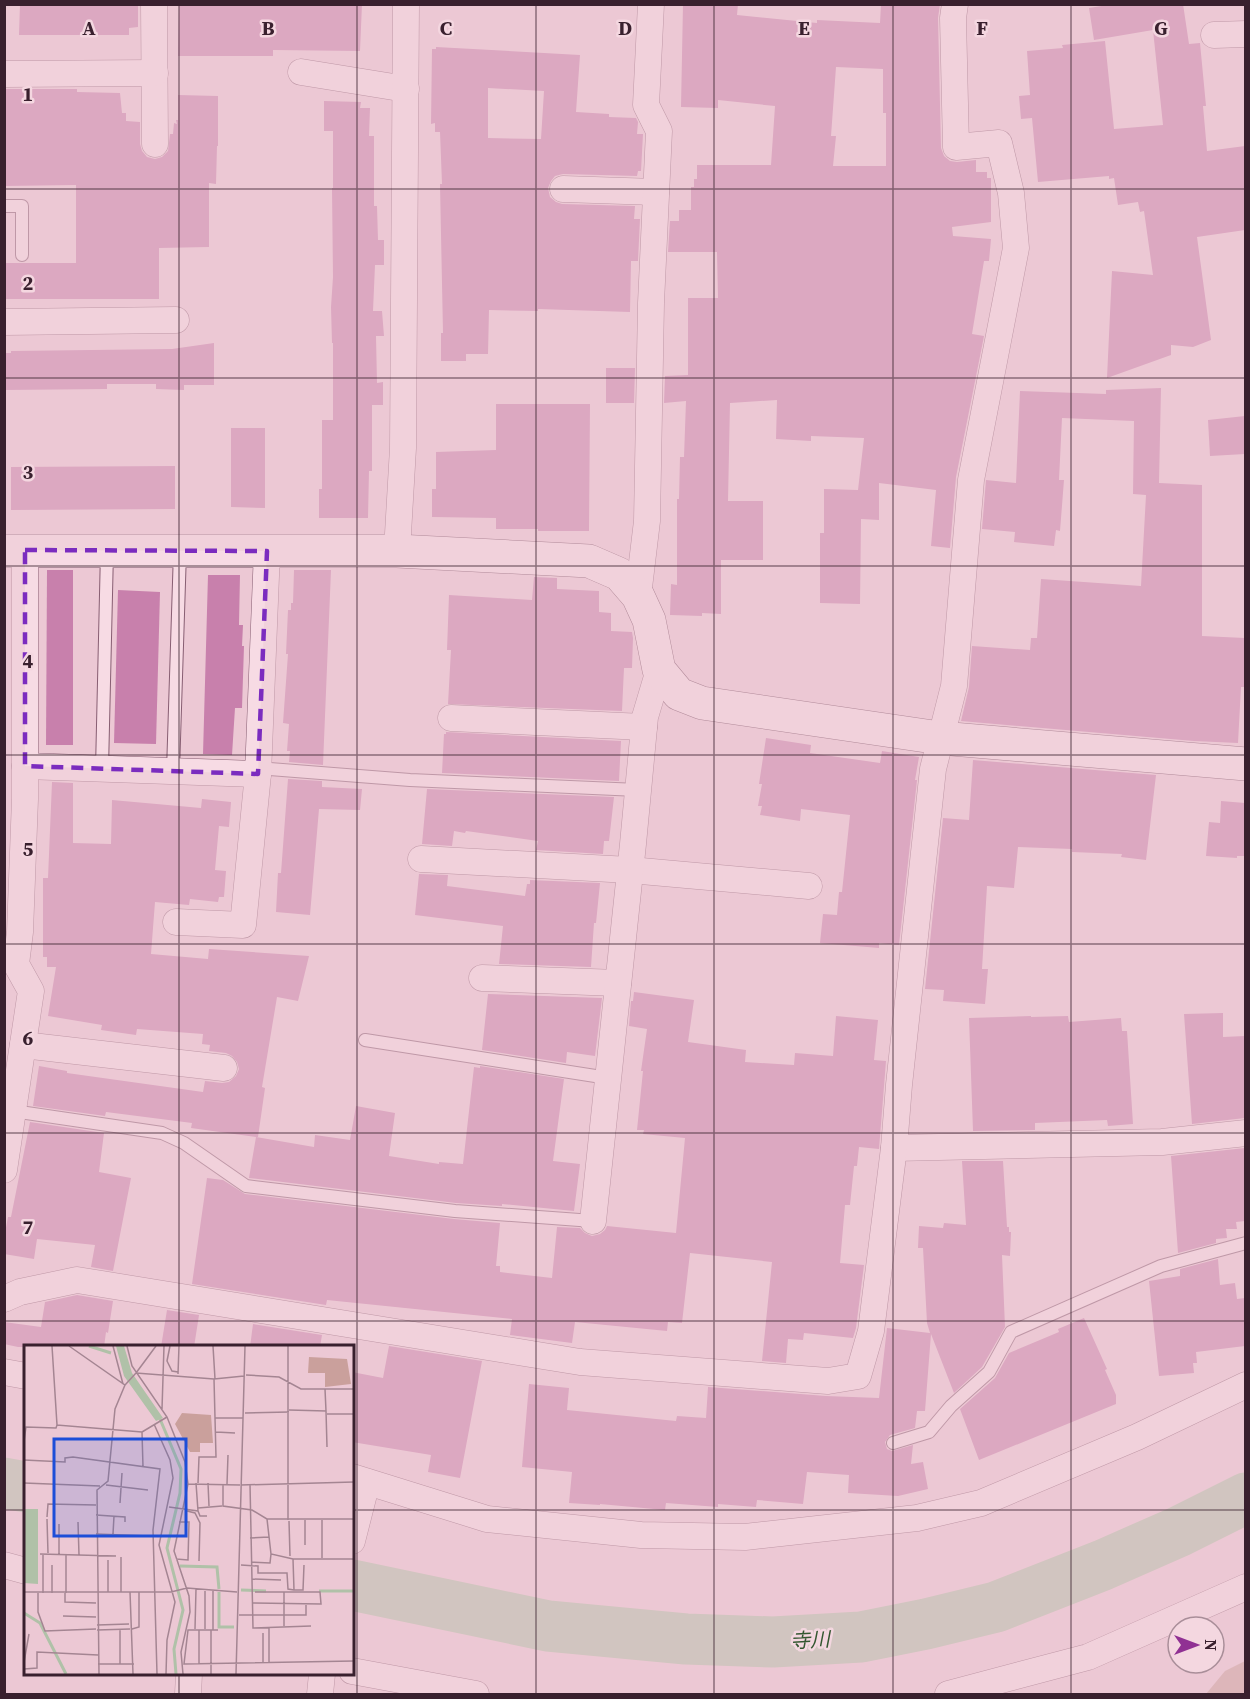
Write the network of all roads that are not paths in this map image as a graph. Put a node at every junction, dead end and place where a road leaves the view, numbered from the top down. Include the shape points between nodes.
1 (154, 4) edge
2 (406, 4) edge
3 (651, 4) edge
4 (955, 4) edge
5 (1245, 34) edge
6 (1214, 35) dead end
7 (301, 72) dead end
8 (155, 73) junction
9 (4, 74) edge
10 (406, 89) junction
11 (155, 144) dead end
12 (562, 189) dead end
13 (656, 192) junction
14 (4, 206) edge
15 (22, 255) dead end
16 (176, 320) dead end
17 (4, 322) edge
18 (15, 550) edge
19 (107, 550) junction
20 (180, 550) junction
21 (267, 551) junction
22 (397, 551) junction
23 (638, 596) junction
24 (659, 669) junction
25 (451, 718) dead end
26 (644, 727) junction
27 (940, 738) junction
28 (1245, 764) edge
29 (25, 766) junction
30 (102, 769) junction
31 (173, 771) junction
32 (258, 771) junction
33 (638, 790) junction
34 (421, 859) dead end
35 (630, 870) junction
36 (809, 886) dead end
37 (176, 922) dead end
38 (482, 978) dead end
39 (618, 983) junction
40 (365, 1040) dead end
41 (23, 1045) junction
42 (224, 1068) dead end
43 (608, 1077) junction
44 (13, 1112) junction
45 (1245, 1133) edge
46 (894, 1148) junction
47 (4, 1170) edge
48 (593, 1221) joint
49 (1245, 1243) edge
50 (4, 1299) edge
51 (4, 1372) edge
52 (24, 1376) edge
53 (1245, 1385) edge
54 (893, 1443) dead end
55 (362, 1483) edge
56 (354, 1529) edge
57 (4, 1565) edge
58 (24, 1570) edge
59 (1245, 1587) edge
60 (354, 1671) edge
61 (189, 1675) edge
62 (322, 1675) edge
63 (188, 1695) edge
64 (321, 1695) edge
65 (476, 1695) edge
66 (948, 1695) edge

1 - 8 street
2 - 10 street
3 - 13 street via 646,105 659,131
4 - 27 street via 956,147 999,142 1011,193 1016,248 971,480 954,686
5 - 6 street
7 - 10 street
8 - 9 street
8 - 11 street
10 - 22 street via 403,448
12 - 13 street
13 - 23 street via 647,521
14 - 15 lane via 22,206
16 - 17 street
18 - 19 street
18 - 29 street
19 - 20 street
19 - 30 lane
20 - 21 street
20 - 31 lane
21 - 22 street
21 - 32 street
22 - 23 street via 589,561 619,574
23 - 24 street via 649,620
24 - 26 street
24 - 27 street via 680,694 702,703
25 - 26 street
26 - 33 street
27 - 28 street
27 - 46 street via 933,769
29 - 30 street
29 - 41 street via 16,964 31,991
30 - 31 street
31 - 32 street
32 - 33 lane
32 - 37 street via 243,925
33 - 35 street
34 - 35 street
35 - 36 street
35 - 39 street
38 - 39 street
39 - 43 street
40 - 43 lane
41 - 42 street
41 - 44 street
43 - 48 street
44 - 47 street
44 - 48 lane via 162,1132 246,1186 455,1211
45 - 46 street via 1162,1142
46 - 50 street via 871,1331 858,1376 848,1378 828,1381 580,1362 77,1280
49 - 54 lane via 1161,1266 1011,1332 989,1372 929,1432
51 - 52 street
53 - 55 street via 1137,1437 981,1503 917,1518 746,1537 641,1535 487,1520
55 - 56 street
57 - 58 street
59 - 66 street via 1088,1657
60 - 65 street
61 - 63 street
62 - 64 street

